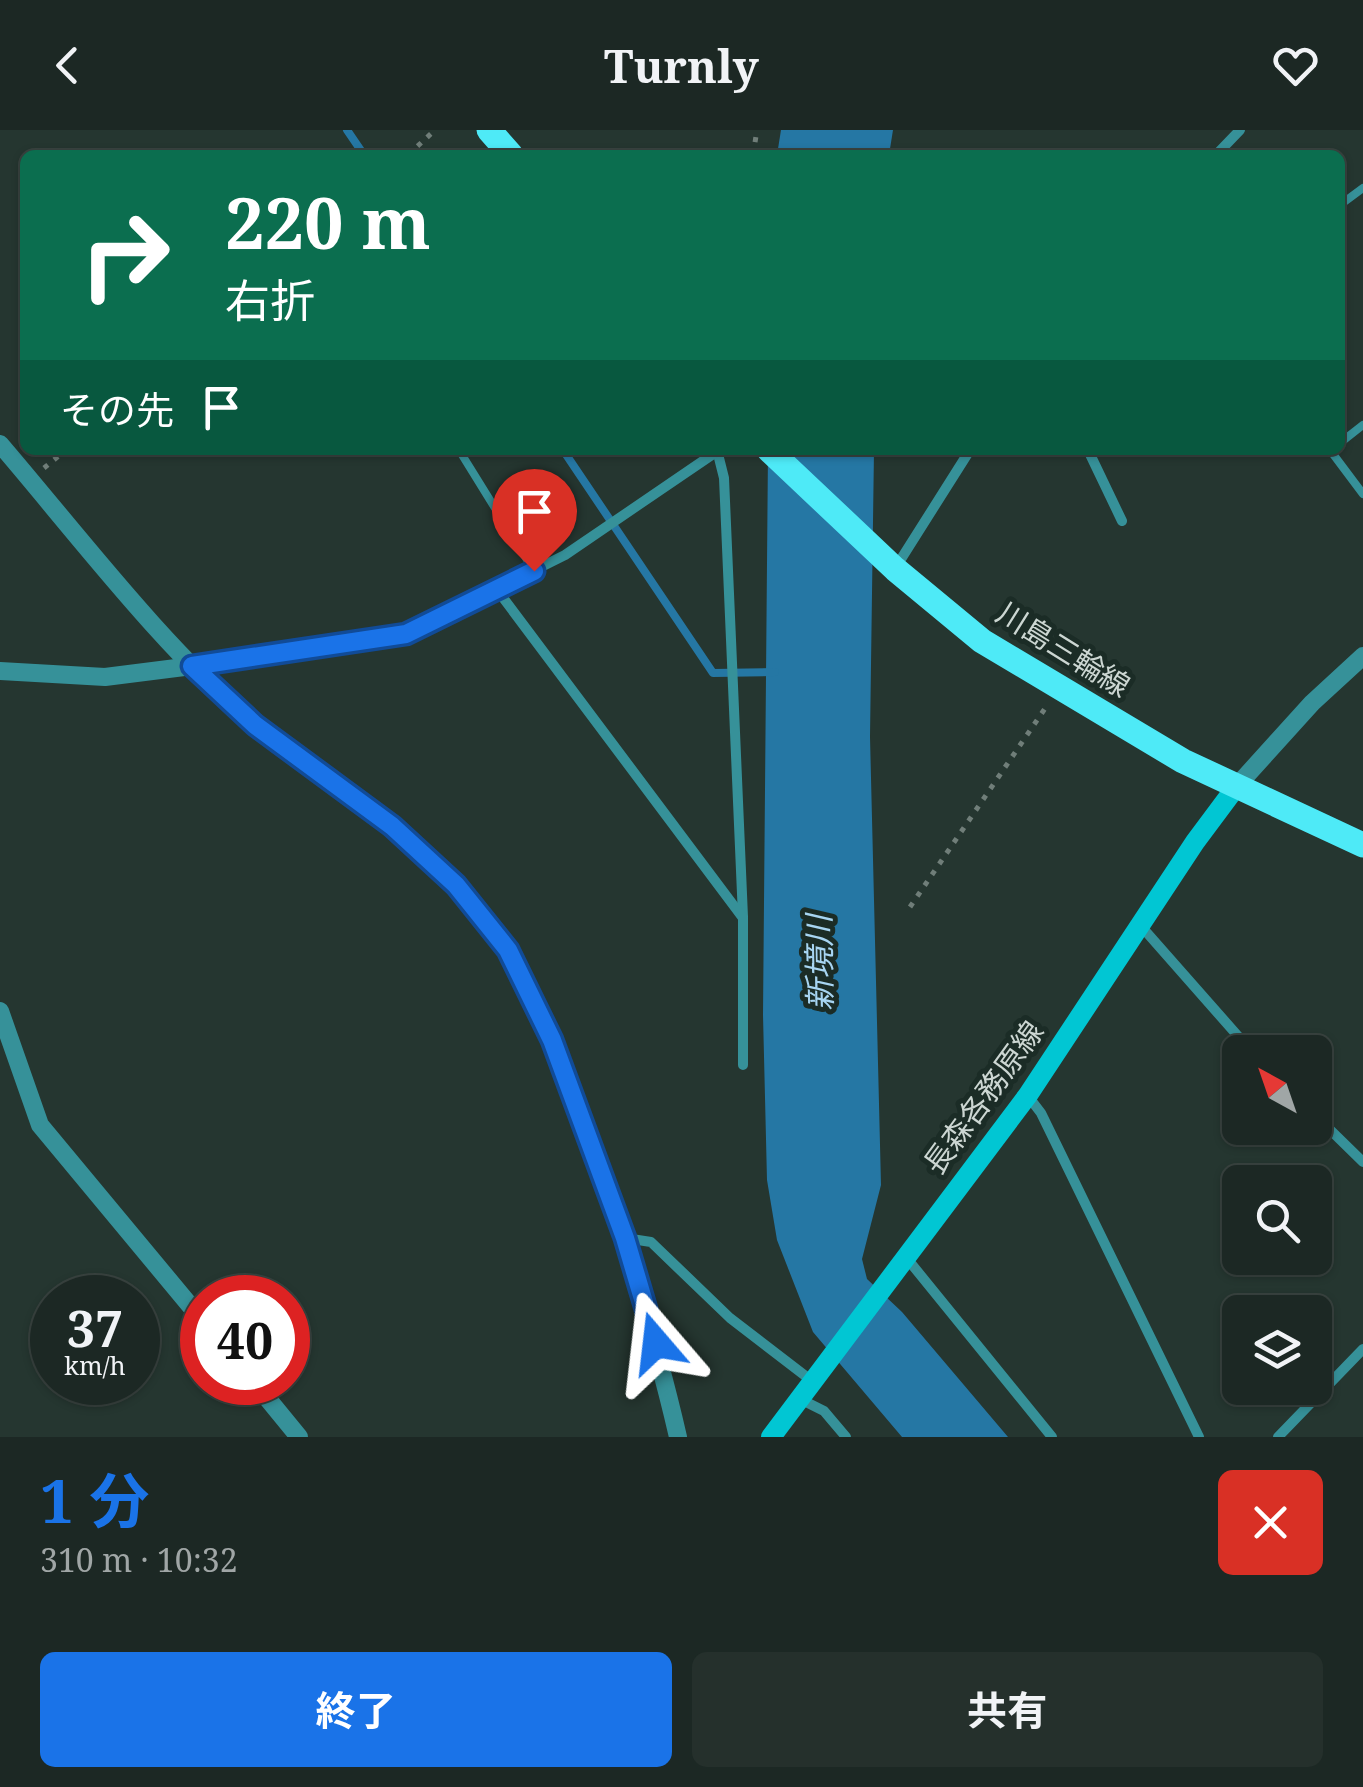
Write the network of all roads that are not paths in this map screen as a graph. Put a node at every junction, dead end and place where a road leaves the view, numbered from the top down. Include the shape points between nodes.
1 (1240, 130) edge
2 (1221, 150) edge
3 (0, 444) edge
4 (462, 455) edge
5 (712, 455) edge
6 (719, 455) edge
7 (774, 455) edge
8 (967, 455) edge
9 (1090, 455) edge
10 (1334, 455) edge
11 (1363, 494) edge
12 (1122, 521) dead end
13 (529, 563) junction
14 (895, 569) junction
15 (498, 591) junction
16 (1363, 656) edge
17 (192, 666) junction
18 (0, 671) edge
19 (1236, 787) junction
20 (1363, 845) edge
21 (743, 918) junction
22 (1141, 926) junction
23 (0, 1011) edge
24 (1237, 1035) edge
25 (743, 1065) dead end
26 (1028, 1095) junction
27 (1332, 1132) edge
28 (1363, 1162) edge
29 (625, 1238) junction
30 (905, 1256) junction
31 (180, 1293) edge
32 (1363, 1349) edge
33 (806, 1390) junction
34 (273, 1405) edge
35 (299, 1437) edge
36 (678, 1437) edge
37 (771, 1437) edge
38 (846, 1437) edge
39 (1052, 1437) edge
40 (1200, 1437) edge
41 (1278, 1437) edge

1 - 2 street
3 - 17 street
4 - 13 lane
5 - 13 street via 604,530
6 - 21 street
7 - 14 main road, 川島三輪線
8 - 14 street
9 - 12 street
10 - 11 lane
13 - 15 street
14 - 19 main road, 川島三輪線 via 982,641
15 - 17 street via 406,634
15 - 21 street
16 - 19 street
17 - 18 street via 105,676
17 - 29 street via 255,725 392,826 456,885 508,950 552,1040
19 - 20 main road, 川島三輪線
19 - 22 main road, 長森各務原線
21 - 25 street
22 - 24 street
22 - 26 main road, 長森各務原線
23 - 31 street via 40,1124
26 - 30 main road, 長森各務原線
26 - 40 street
27 - 28 street
29 - 33 street via 651,1242
29 - 36 street
30 - 33 main road, 長森各務原線
30 - 39 street
32 - 41 street
33 - 37 main road, 長森各務原線
33 - 38 street
34 - 35 street

